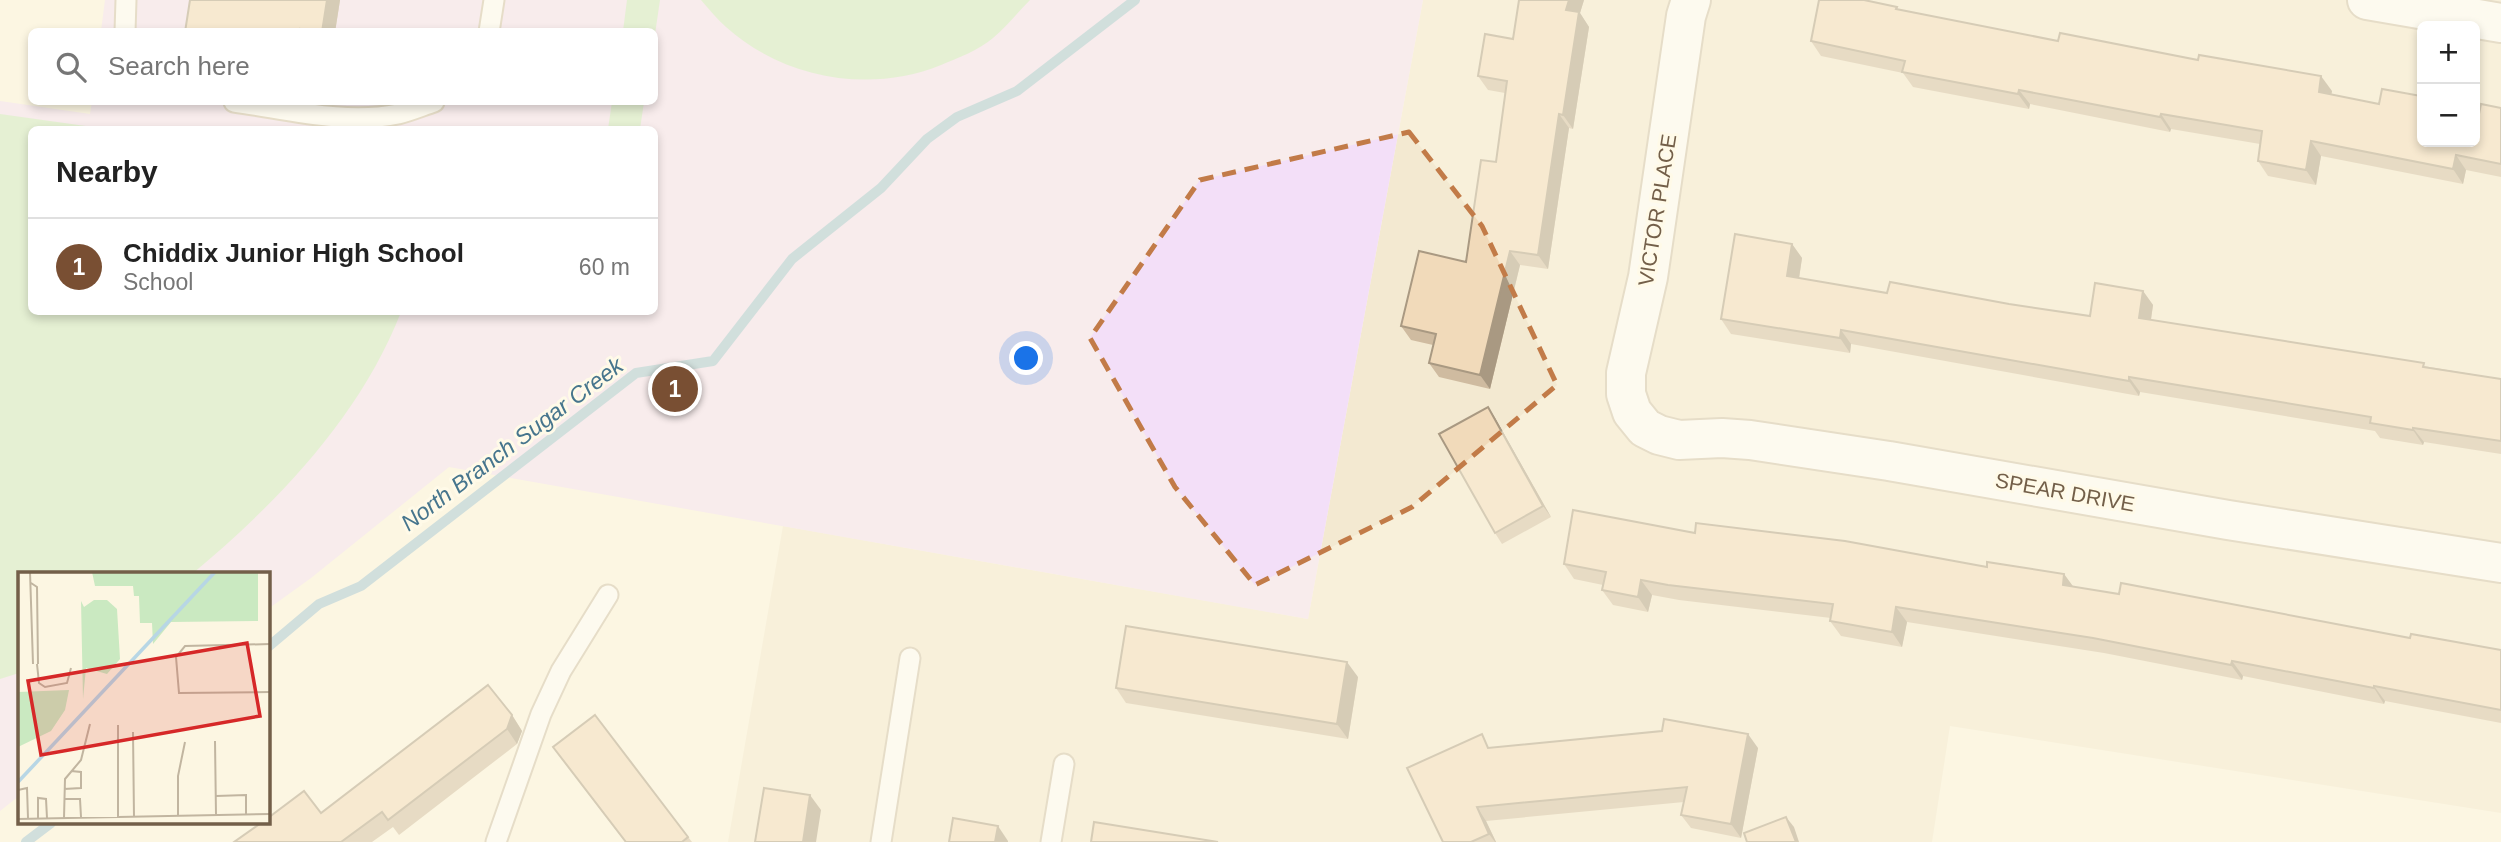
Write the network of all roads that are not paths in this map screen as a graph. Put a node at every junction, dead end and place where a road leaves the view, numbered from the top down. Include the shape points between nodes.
1 (126, 0) edge
2 (494, 0) edge
3 (1691, 0) edge
4 (2367, 0) edge
5 (2501, 23) edge
6 (125, 28) edge
7 (490, 28) edge
8 (255, 105) edge
9 (425, 105) edge
10 (1636, 416) joint
11 (2501, 563) edge
12 (608, 595) dead end
13 (910, 658) dead end
14 (1064, 764) dead end
15 (496, 842) edge
16 (881, 842) edge
17 (1051, 842) edge

1 - 6 lane
2 - 7 lane
3 - 10 street, VICTOR PLACE via 1648,277 1626,373 1626,394
4 - 5 street
8 - 9 lane via 361,118
10 - 11 street, SPEAR DRIVE via 1645,428 1679,440 1750,440 1864,457
12 - 15 lane via 561,671 541,714
13 - 16 lane
14 - 17 lane

